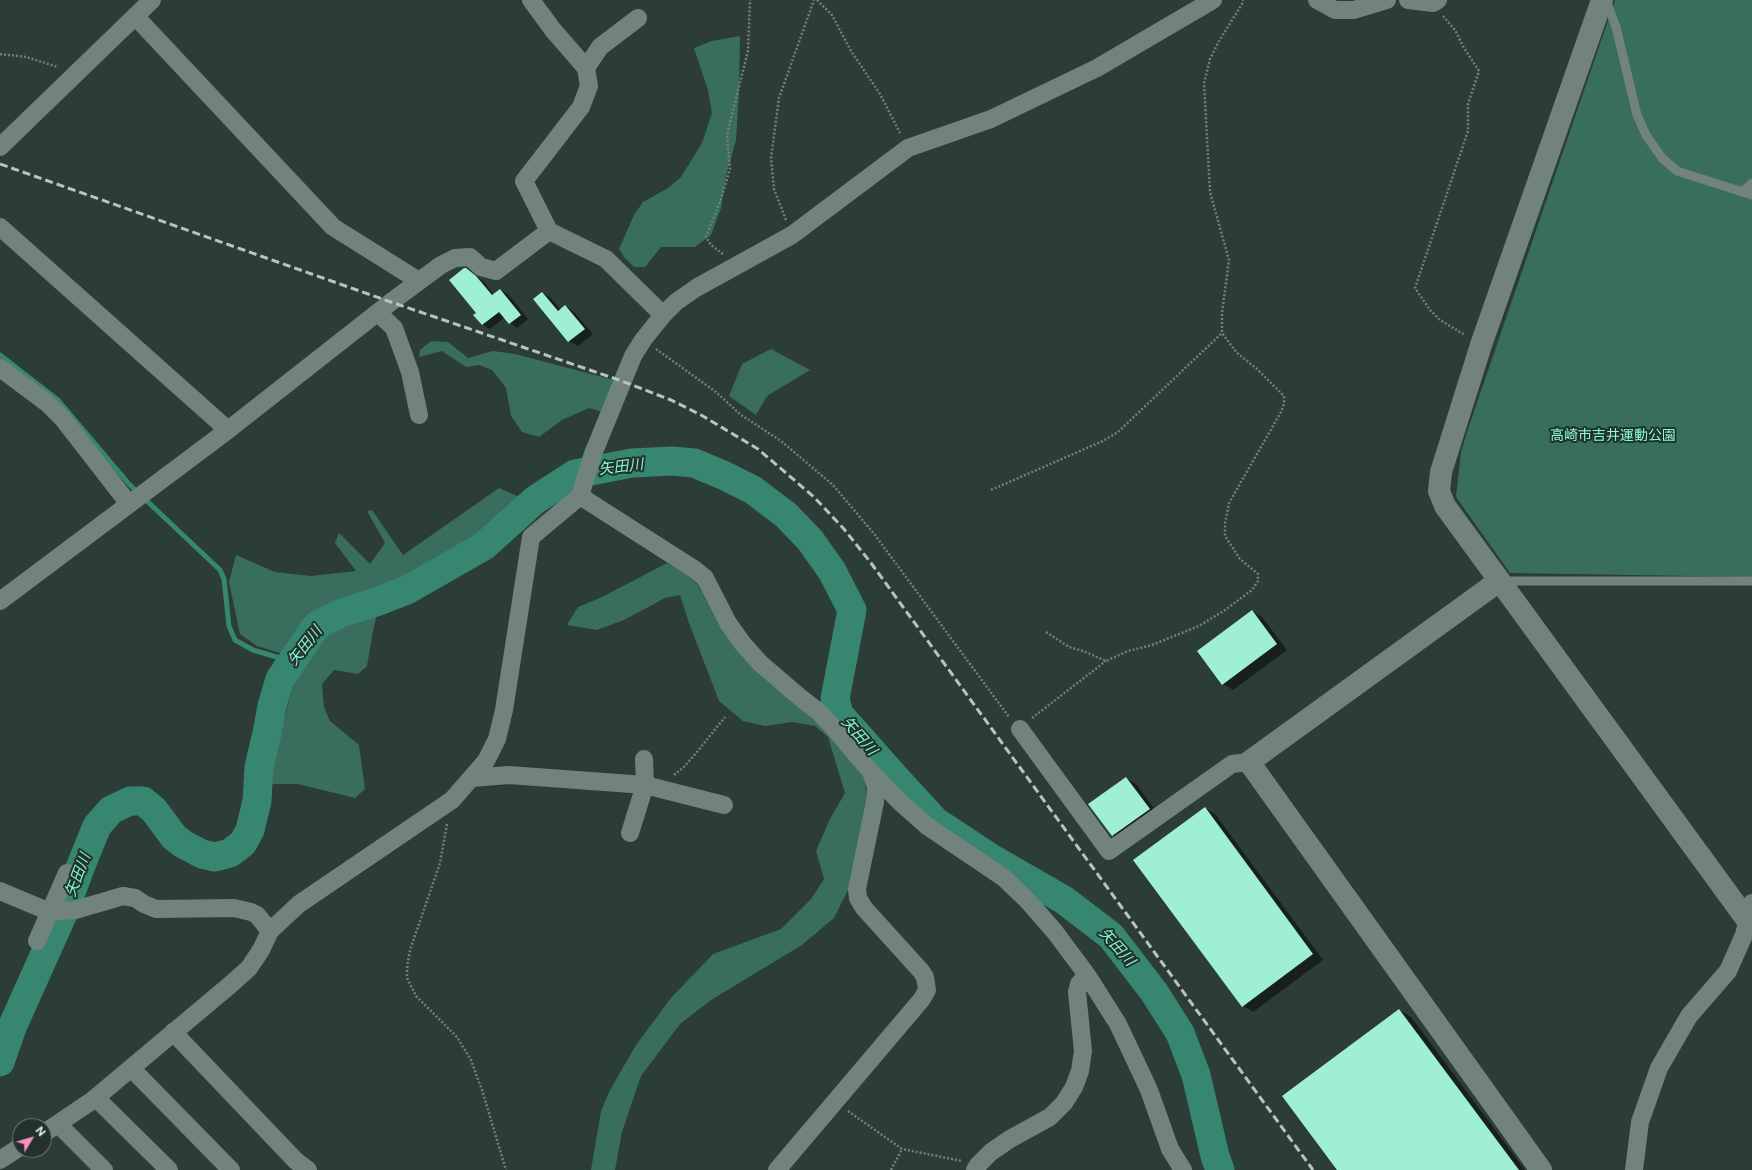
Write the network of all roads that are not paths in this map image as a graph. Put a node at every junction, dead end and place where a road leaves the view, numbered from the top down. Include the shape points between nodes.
1 (152, 0) edge
2 (531, 0) edge
3 (1213, 0) edge
4 (1317, 0) edge
5 (1387, 0) edge
6 (1408, 0) edge
7 (1602, 0) edge
8 (1606, 0) edge
9 (1436, 2) edge
10 (1356, 5) edge
11 (135, 16) junction
12 (638, 18) dead end
13 (586, 68) junction
14 (0, 147) edge
15 (1752, 182) edge
16 (1742, 192) junction
17 (1752, 195) edge
18 (0, 227) edge
19 (549, 231) junction
20 (419, 281) junction
21 (378, 313) junction
22 (663, 315) junction
23 (0, 368) edge
24 (419, 415) dead end
25 (228, 430) junction
26 (581, 492) junction
27 (129, 504) junction
28 (1500, 581) junction
29 (1752, 581) edge
30 (0, 601) edge
31 (1020, 729) road end
32 (644, 759) dead end
33 (1249, 762) junction
34 (871, 772) junction
35 (472, 778) junction
36 (645, 785) junction
37 (724, 806) dead end
38 (630, 833) dead end
39 (67, 873) dead end
40 (0, 891) edge
41 (52, 912) junction
42 (1750, 912) edge
43 (270, 931) junction
44 (37, 941) dead end
45 (1087, 975) junction
46 (172, 1032) junction
47 (131, 1068) junction
48 (96, 1098) junction
49 (52, 1127) edge
50 (52, 1129) edge
51 (12, 1152) edge
52 (0, 1160) edge
53 (297, 1167) edge
54 (977, 1167) edge
55 (104, 1170) edge
56 (169, 1170) edge
57 (231, 1170) edge
58 (777, 1170) edge
59 (1183, 1170) edge
60 (1541, 1170) edge
61 (1634, 1170) edge

1 - 11 street
2 - 13 street
3 - 22 street via 1097,68 991,119 908,148 792,235 696,288
4 - 10 street via 1335,10
5 - 10 street
6 - 9 street
7 - 28 street via 1481,345 1441,472 1439,491 1445,506
8 - 16 lane via 1616,27 1637,115 1646,136 1662,158 1677,171
11 - 14 street
11 - 20 street via 333,227
12 - 13 street via 600,47
13 - 19 street via 589,86 581,107 524,181
15 - 16 lane
16 - 17 lane
18 - 25 street
19 - 20 street via 496,271 481,267 470,257 455,258
19 - 22 street via 606,259
20 - 21 street
21 - 24 street via 394,328 410,372
21 - 25 street
22 - 26 street via 633,356 593,454
23 - 27 street via 47,403 63,419
25 - 27 street
26 - 34 street via 705,578 728,623 743,644 781,682 819,712
26 - 35 street via 531,537 504,710 497,739 486,761
27 - 30 street
28 - 29 lane
28 - 33 street
28 - 42 street
31 - 33 street via 1109,851 1232,764
32 - 36 street
33 - 60 street
34 - 45 street via 927,826 1004,878 1055,932
34 - 58 street via 876,787 875,802 857,889 858,898 921,971 925,977 927,990
35 - 36 street via 509,775
35 - 43 street via 452,800 299,904
36 - 37 street
36 - 38 street
39 - 41 street
40 - 41 street
41 - 43 street via 75,910 128,896 156,909 234,908 251,912 257,915
41 - 44 street
42 - 61 street via 1744,935 1728,970 1689,1016 1659,1068 1640,1122
43 - 46 street via 249,968
45 - 54 street via 1079,984 1077,992 1082,1051 1080,1071 1074,1087 1064,1103 1050,1117 991,1152
45 - 59 street via 1118,1024 1149,1090 1170,1149
46 - 47 street
46 - 53 street
47 - 48 street
47 - 57 street
48 - 49 street
48 - 56 street
50 - 55 street
51 - 52 street

